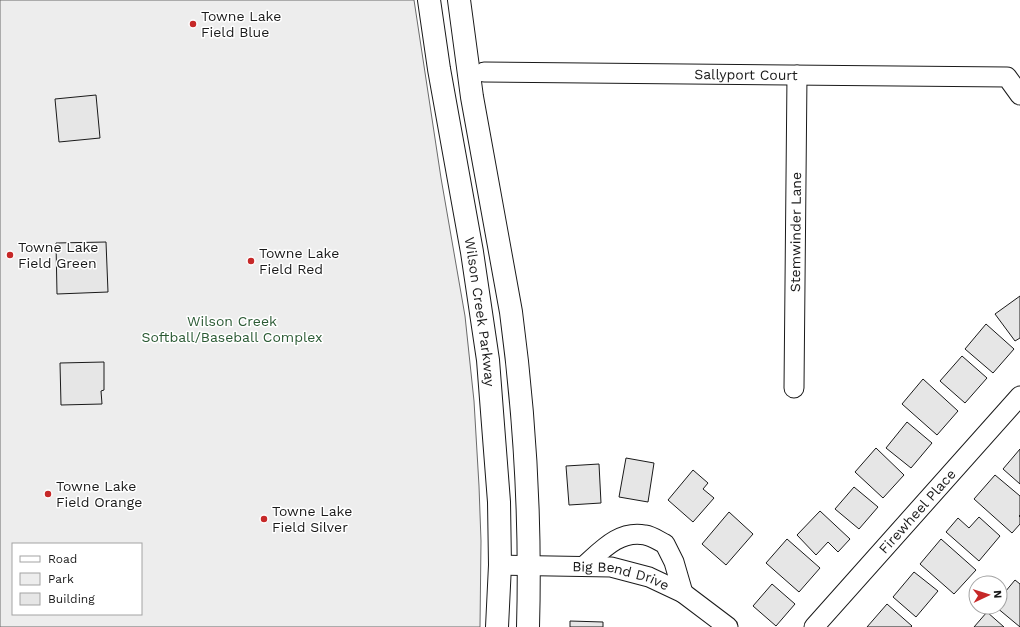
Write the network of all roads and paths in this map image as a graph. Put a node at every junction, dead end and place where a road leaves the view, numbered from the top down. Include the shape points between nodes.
1 (429, 0) edge
2 (459, 0) edge
3 (484, 72) dead end
4 (797, 75) junction
5 (1020, 95) edge
6 (478, 126) junction
7 (449, 131) junction
8 (794, 388) dead end
9 (1020, 396) edge
10 (500, 565) junction
11 (530, 566) junction
12 (584, 566) junction
13 (683, 593) junction
14 (497, 627) edge
15 (528, 627) edge
16 (728, 627) edge
17 (814, 627) edge

1 - 7 main road, Wilson Creek Parkway
2 - 6 main road, Wilson Creek Parkway
3 - 4 street, Sallyport Court
4 - 5 street, Sallyport Court via 1007,77
4 - 8 street, Stemwinder Lane
6 - 7 main road
6 - 11 main road, Wilson Creek Parkway via 515,339 525,460
7 - 10 main road, Wilson Creek Parkway via 472,252 488,360 497,462
9 - 17 street, Firewheel Place
10 - 11 street, Big Bend Drive
10 - 14 main road, Wilson Creek Parkway
11 - 12 street, Big Bend Drive
11 - 15 main road, Wilson Creek Parkway
12 - 13 street, Big Bend Drive via 611,567 649,577
12 - 13 street via 610,542 626,535 646,535 665,544 674,562
13 - 16 street, Big Bend Drive

